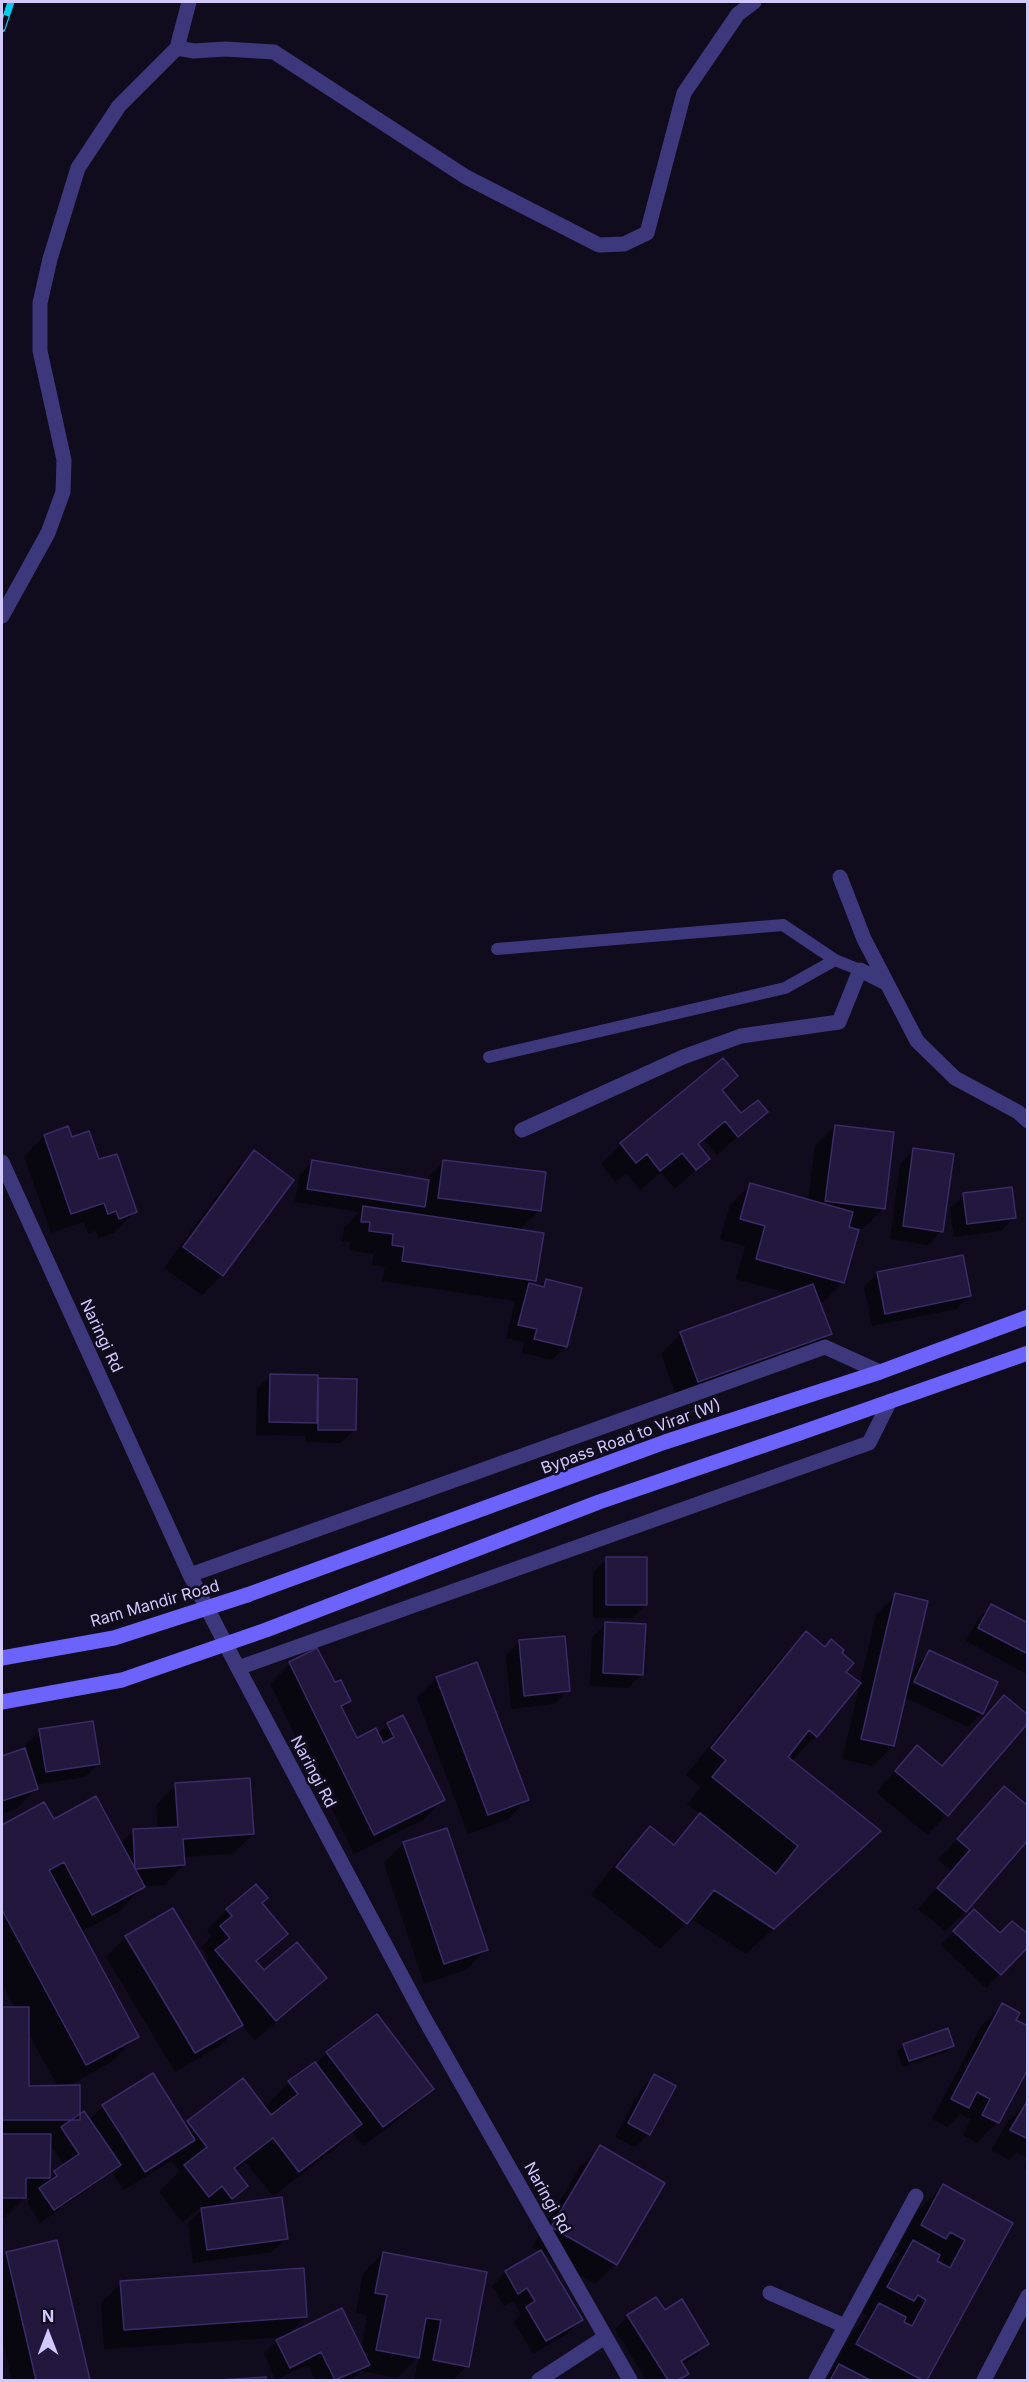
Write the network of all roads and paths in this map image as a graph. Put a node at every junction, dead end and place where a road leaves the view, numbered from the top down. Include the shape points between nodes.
1 (189, 2) edge
2 (754, 2) edge
3 (177, 48) junction
4 (2, 616) edge
5 (840, 876) dead end
6 (497, 949) dead end
7 (835, 960) junction
8 (860, 970) junction
9 (886, 983) junction
10 (489, 1057) dead end
11 (1028, 1121) edge
12 (522, 1130) dead end
13 (2, 1162) edge
14 (1028, 1317) edge
15 (1028, 1353) edge
16 (880, 1372) junction
17 (890, 1401) junction
18 (190, 1575) junction
19 (247, 1595) joint
20 (2, 1658) edge
21 (238, 1668) junction
22 (2, 1702) edge
23 (916, 2196) dead end
24 (770, 2293) dead end
25 (1028, 2296) edge
26 (1022, 2319) edge
27 (845, 2326) junction
28 (605, 2337) junction
29 (539, 2380) edge
30 (630, 2380) edge
31 (816, 2380) edge
32 (984, 2380) edge

1 - 3 street
2 - 3 street via 738,14 684,93 647,233 624,244 599,245 466,177 273,52
3 - 4 street via 119,106 78,168 40,303 40,351 64,460 63,492 48,533
5 - 9 street
6 - 7 lane via 783,925
7 - 8 lane
7 - 10 lane via 785,988
8 - 9 street
8 - 12 street via 839,1022 741,1036 683,1057
9 - 11 street via 917,1041 955,1078
13 - 18 street, Naringi Rd
14 - 16 main road, Bypass Road to Virar (W)
15 - 17 main road
16 - 18 street via 825,1347
16 - 19 main road, Bypass Road to Virar (W) via 665,1442
17 - 21 street via 869,1443
17 - 22 main road, bridge via 599,1502 288,1622 122,1680
18 - 21 street, Naringi Rd
19 - 20 main road, Ram Mandir Road, bridge via 114,1638
21 - 28 street, Naringi Rd via 423,2016
23 - 27 street
24 - 27 street
25 - 26 street
26 - 32 street
27 - 31 street
28 - 29 street
28 - 30 street, Naringi Rd

